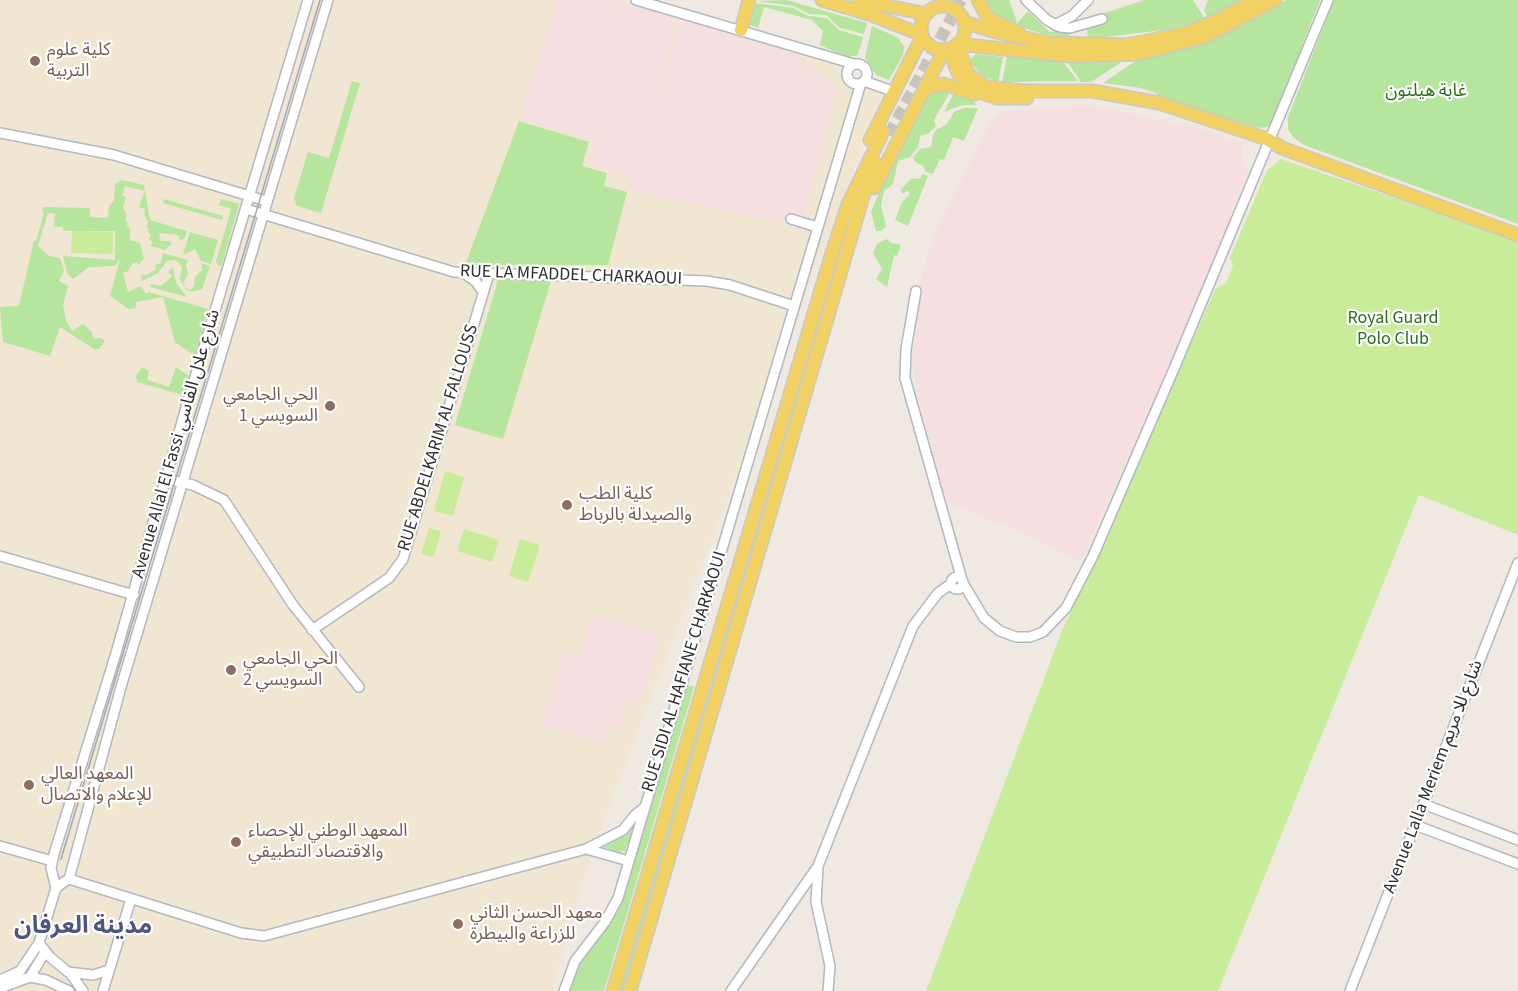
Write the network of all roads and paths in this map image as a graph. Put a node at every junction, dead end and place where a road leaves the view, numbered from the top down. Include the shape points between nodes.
1 (308, 0) edge
2 (328, 0) edge
3 (636, 0) edge
4 (749, 0) edge
5 (822, 0) edge
6 (859, 0) edge
7 (971, 0) edge
8 (978, 0) edge
9 (1026, 0) edge
10 (1088, 0) edge
11 (1256, 0) edge
12 (1275, 0) edge
13 (1328, 0) edge
14 (935, 5) edge
15 (1076, 13) junction
16 (1102, 19) dead end
17 (963, 20) junction
18 (1055, 25) junction
19 (1082, 25) junction
20 (741, 30) junction
21 (922, 36) junction
22 (1029, 40) junction
23 (952, 47) junction
24 (837, 59) junction
25 (854, 64) junction
26 (847, 72) junction
27 (861, 80) junction
28 (895, 92) junction
29 (922, 92) junction
30 (983, 94) junction
31 (0, 133) edge
32 (1274, 145) junction
33 (250, 195) junction
34 (266, 201) junction
35 (848, 204) junction
36 (246, 209) junction
37 (860, 211) junction
38 (262, 215) junction
39 (791, 219) dead end
40 (817, 227) junction
41 (1518, 234) edge
42 (464, 273) junction
43 (489, 274) junction
44 (916, 291) dead end
45 (483, 292) junction
46 (794, 306) junction
47 (166, 482) junction
48 (181, 486) junction
49 (0, 556) edge
50 (1518, 563) edge
51 (957, 584) junction
52 (134, 594) junction
53 (312, 630) junction
54 (359, 687) dead end
55 (1423, 804) junction
56 (645, 807) junction
57 (1415, 825) junction
58 (1518, 840) edge
59 (0, 846) edge
60 (586, 849) junction
61 (629, 861) junction
62 (1518, 864) edge
63 (52, 865) junction
64 (818, 866) junction
65 (70, 875) junction
66 (56, 888) junction
67 (131, 900) junction
68 (39, 942) junction
69 (45, 952) junction
70 (109, 970) junction
71 (68, 972) junction
72 (25, 976) junction
73 (0, 980) edge
74 (0, 988) edge
75 (69, 991) edge
76 (83, 991) edge
77 (103, 991) edge
78 (564, 991) edge
79 (613, 991) edge
80 (630, 991) edge
81 (731, 991) edge
82 (828, 991) edge
83 (1350, 991) edge

1 - 33 street, Avenue Allal El Fassi شارع علال الفاسي
2 - 34 street, Avenue Allal El Fassi شارع علال الفاسي
3 - 20 street
4 - 20 main road
5 - 21 main road via 885,19
6 - 14 main road
7 - 17 main road
8 - 22 main road via 988,18
9 - 18 street
10 - 15 street
11 - 22 main road via 1201,27 1145,42 1088,46
12 - 23 main road via 1204,37 1138,54 1069,56
13 - 32 street
14 - 17 main road via 952,8
14 - 21 main road via 922,22
15 - 18 street
15 - 19 street
16 - 19 street
17 - 22 main road
17 - 23 main road via 964,34
18 - 19 street
20 - 24 street
21 - 23 main road via 933,48
21 - 28 main road
23 - 29 main road
23 - 30 main road via 962,79
23 - 32 main road via 969,75 986,87 1092,91 1137,98 1181,109
24 - 25 street
24 - 26 street
25 - 26 street
25 - 27 street via 864,65
26 - 27 street
27 - 28 street
27 - 40 street, RUE SIDI AL HAFIANE CHARKAOUI
28 - 35 main road via 856,172
29 - 30 main road via 944,84
29 - 37 main road
30 - 32 main road via 1140,105
31 - 33 street via 114,155
32 - 41 main road
32 - 51 street via 1113,511 1066,608 1043,632 1016,637 1000,631 984,618
33 - 34 street
33 - 36 street, Avenue Allal El Fassi شارع علال الفاسي
34 - 38 street, Avenue Allal El Fassi شارع علال الفاسي
35 - 37 main road via 886,134
35 - 79 main road
36 - 38 street, RUE LA MFADDEL CHARKAOUI
36 - 47 street, Avenue Allal El Fassi شارع علال الفاسي
37 - 80 main road
38 - 42 street, RUE LA MFADDEL CHARKAOUI
38 - 48 street, Avenue Allal El Fassi شارع علال الفاسي
39 - 40 street
40 - 46 street, RUE SIDI AL HAFIANE CHARKAOUI
42 - 43 street, RUE LA MFADDEL CHARKAOUI
42 - 45 street
43 - 45 street, RUE ABDELKARIM AL FALLOUSS
43 - 46 street, RUE LA MFADDEL CHARKAOUI via 707,281
44 - 51 street via 905,378 957,561
45 - 53 street, RUE ABDELKARIM AL FALLOUSS via 400,566 389,578
46 - 56 street, RUE SIDI AL HAFIANE CHARKAOUI
47 - 48 street
47 - 52 street, Avenue Allal El Fassi شارع علال الفاسي
48 - 53 street via 224,500
48 - 65 street, Avenue Allal El Fassi شارع علال الفاسي
49 - 52 street
50 - 55 street, Avenue Lalla Meriem شارع للا مريم
51 - 64 street via 935,598 919,615 908,636
52 - 63 street, Avenue Allal El Fassi شارع علال الفاسي
53 - 54 street
55 - 57 street, Avenue Lalla Meriem شارع للا مريم
55 - 58 street
56 - 60 street, RUE SIDI AL HAFIANE CHARKAOUI via 623,830
56 - 61 street
57 - 62 street
57 - 83 street, Avenue Lalla Meriem شارع للا مريم
59 - 63 street
60 - 61 street
60 - 67 street, RUE SIDI AL HAFIANE CHARKAOUI via 264,936 241,933
61 - 78 street via 614,906 575,961
63 - 65 street via 61,874
63 - 66 street
64 - 81 street
64 - 82 street via 816,902 830,966
65 - 66 street
65 - 67 street
66 - 68 street
67 - 70 street
68 - 69 street
68 - 72 street
69 - 71 street
69 - 72 street
70 - 71 street via 93,975
70 - 77 street
71 - 76 street
72 - 73 street
72 - 74 street
72 - 75 street

